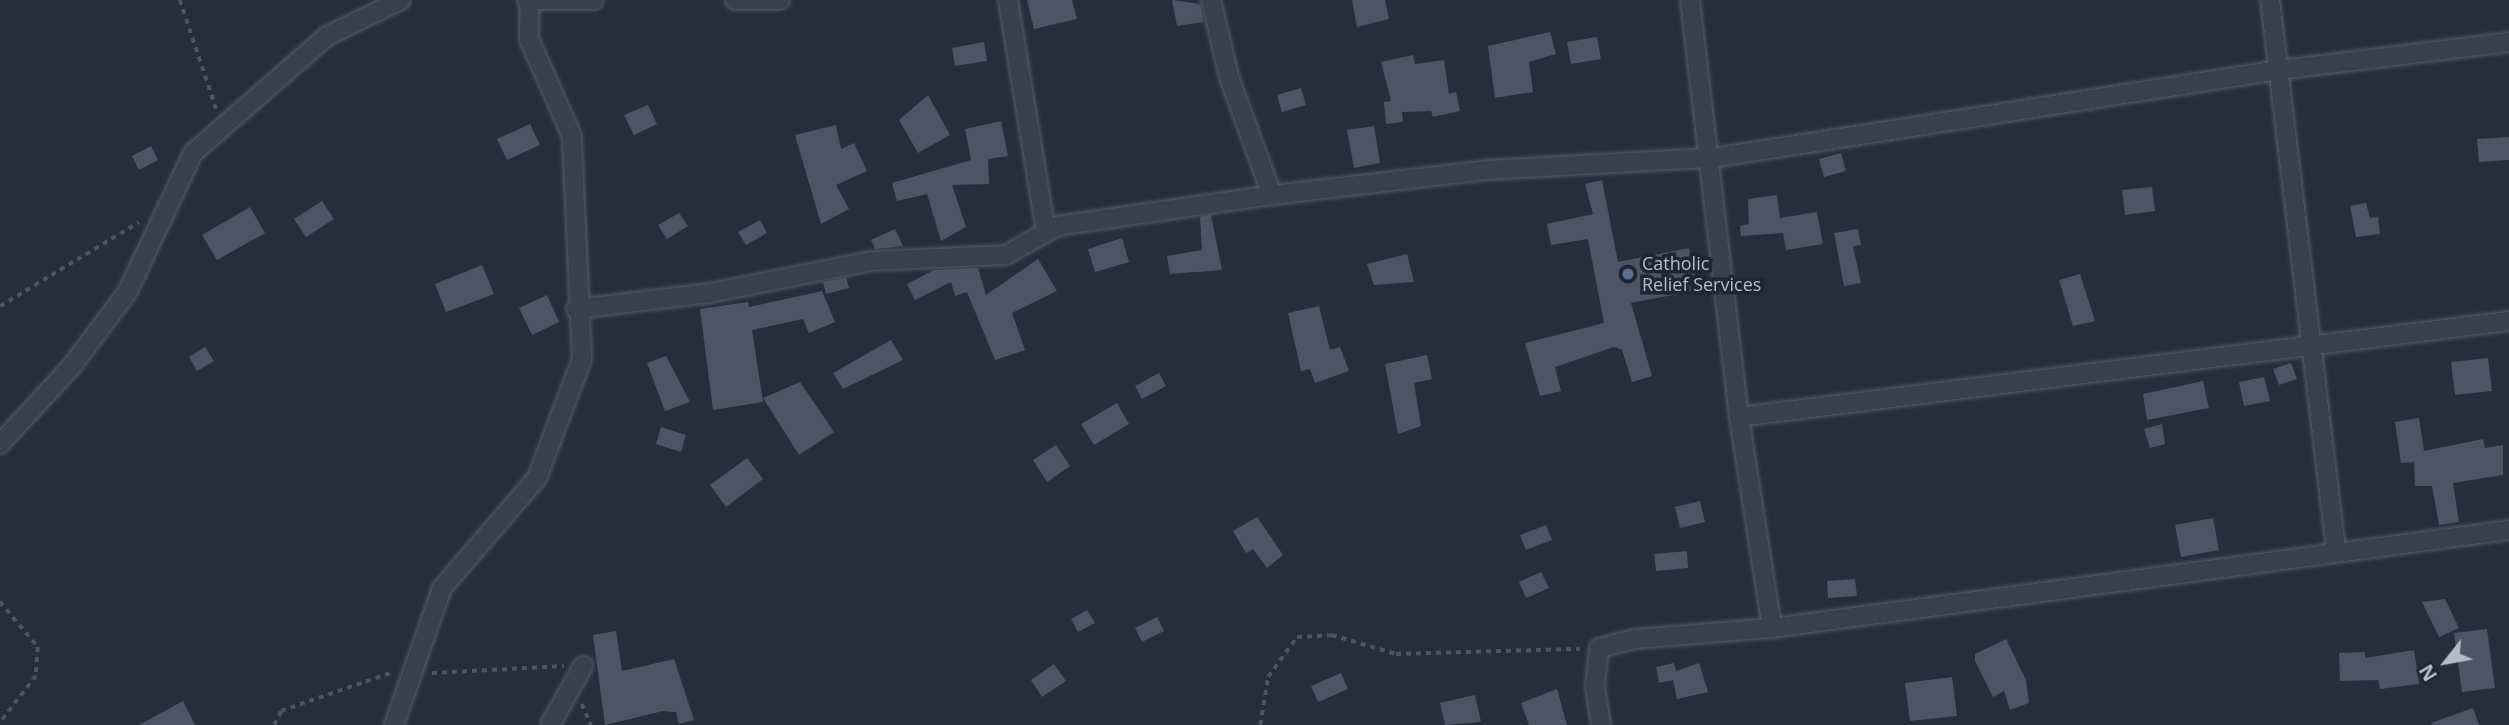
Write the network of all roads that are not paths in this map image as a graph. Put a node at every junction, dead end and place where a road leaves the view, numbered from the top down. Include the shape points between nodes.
1 (401, 0) edge
2 (528, 0) edge
3 (594, 0) edge
4 (735, 0) edge
5 (780, 0) edge
6 (1008, 0) edge
7 (1210, 0) edge
8 (1690, 0) edge
9 (2270, 0) edge
10 (2509, 42) edge
11 (2279, 70) junction
12 (1712, 158) junction
13 (1272, 195) junction
14 (1046, 232) junction
15 (576, 309) junction
16 (2509, 321) edge
17 (2313, 343) junction
18 (1739, 417) junction
19 (0, 444) edge
20 (2509, 530) edge
21 (2336, 550) junction
22 (1772, 628) junction
23 (583, 666) dead end
24 (394, 725) edge
25 (550, 725) edge
26 (1601, 725) edge

1 - 19 street via 327,36 193,153 128,291 71,368
2 - 3 street
2 - 15 street via 529,39 572,136
4 - 5 street
6 - 14 street
7 - 13 street via 1229,77
8 - 12 street
9 - 11 street
10 - 11 street
11 - 12 street
11 - 17 street
12 - 13 street via 1487,170
12 - 18 street
13 - 14 street
14 - 15 street via 1006,255 871,261 710,293
15 - 24 street via 582,359 548,453 523,498 474,544 442,588
16 - 17 street
17 - 18 street
17 - 21 street
18 - 22 street
20 - 21 street
21 - 22 street
22 - 26 street via 1635,639 1600,648 1595,686
23 - 25 street

